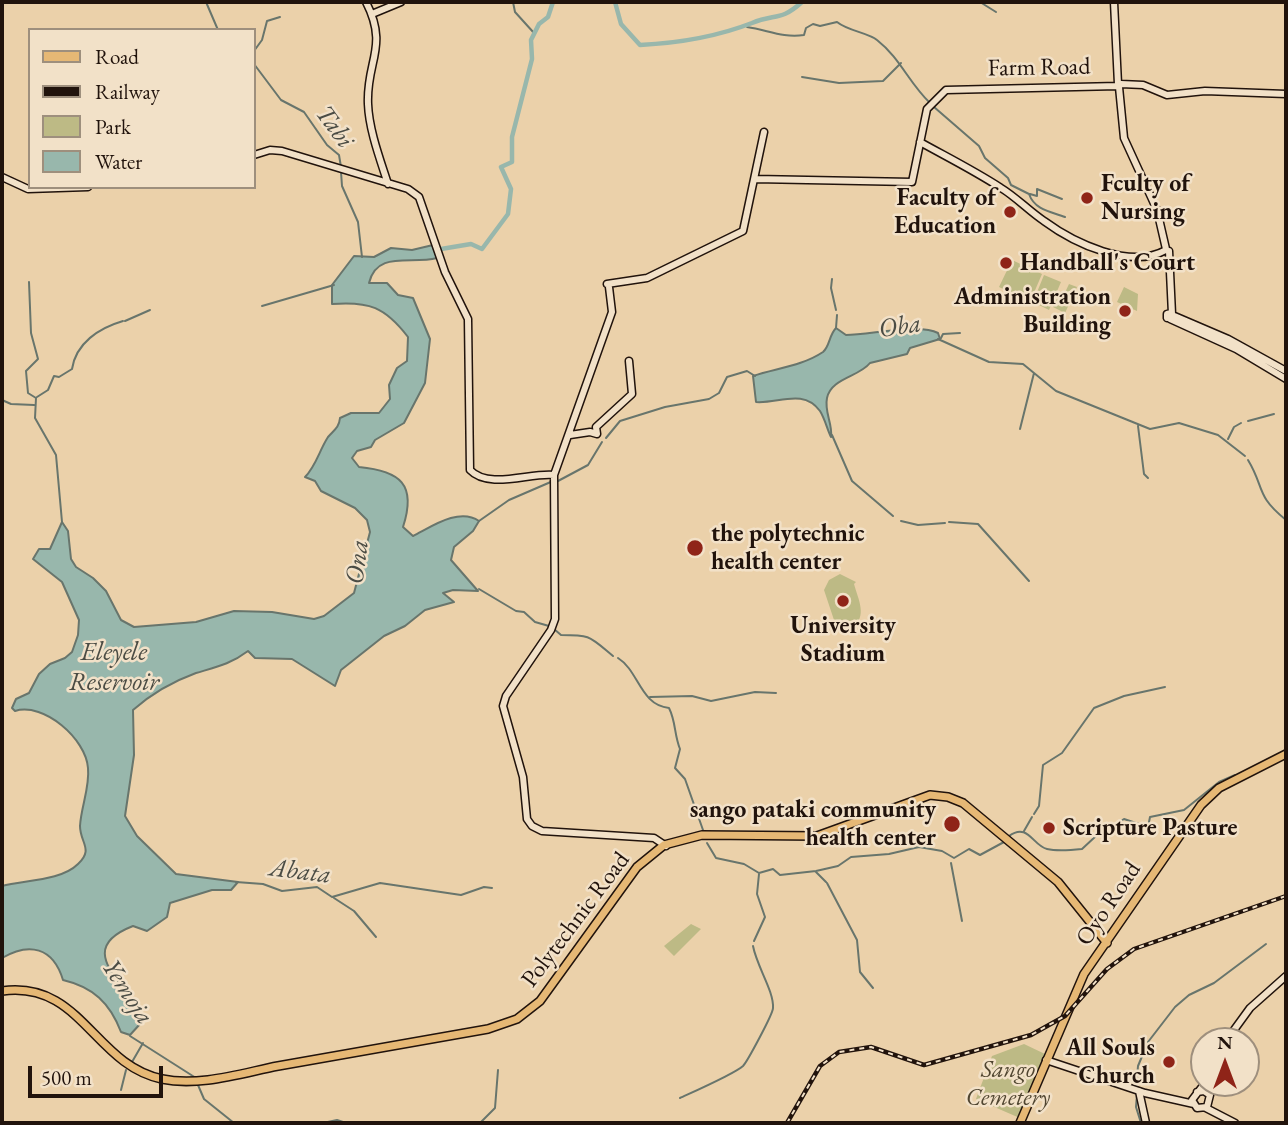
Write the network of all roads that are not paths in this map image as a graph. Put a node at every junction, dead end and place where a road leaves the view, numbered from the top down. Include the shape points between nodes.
1 (366, 2) edge
2 (401, 2) edge
3 (1115, 2) edge
4 (372, 14) junction
5 (1119, 85) junction
6 (1286, 94) edge
7 (764, 132) dead end
8 (920, 142) junction
9 (256, 155) edge
10 (2, 177) edge
11 (755, 178) junction
12 (388, 184) junction
13 (28, 189) edge
14 (1166, 250) junction
15 (1173, 305) junction
16 (1170, 315) junction
17 (1181, 318) junction
18 (629, 361) dead end
19 (1286, 371) edge
20 (1286, 379) edge
21 (570, 435) junction
22 (554, 475) junction
23 (1286, 756) edge
24 (664, 845) junction
25 (1106, 941) junction
26 (1286, 976) edge
27 (2, 992) edge
28 (1236, 1027) edge
29 (1048, 1060) junction
30 (1139, 1091) junction
31 (1190, 1097) edge
32 (1195, 1097) edge
33 (1210, 1097) joint
34 (1183, 1102) junction
35 (1194, 1104) junction
36 (1206, 1108) junction
37 (1217, 1112) junction
38 (1021, 1123) edge
39 (1146, 1123) edge
40 (1235, 1123) edge

1 - 4 street
2 - 4 street
3 - 5 street
4 - 12 street via 378,44 369,79 368,109
5 - 6 street, Farm Road via 1143,85 1167,94
5 - 8 street, Farm Road via 964,88 943,93 927,109
5 - 14 street via 1126,137 1158,209
7 - 11 street
8 - 11 street via 912,182
8 - 14 street via 1005,190 1053,227 1096,248 1137,257
9 - 12 street via 275,150
10 - 13 street
11 - 21 street via 742,232 660,272 610,287 612,312
12 - 22 street via 419,197 468,319 470,470 496,478
14 - 15 street
14 - 16 street
15 - 16 street
15 - 17 street
16 - 17 street
16 - 20 street
17 - 19 street
18 - 21 street via 633,393 593,429
21 - 22 street
22 - 24 street via 557,605 552,627 503,706 523,777 529,822 542,831
23 - 25 main road, Oyo Road via 1212,796
24 - 25 main road, Polytechnic Road via 703,836 815,839 927,798 951,797 1055,883
24 - 27 main road, Polytechnic Road via 638,870 537,1007 513,1024 494,1030 238,1076 174,1083 128,1067 52,1000 28,992
25 - 29 main road, Oyo Road
26 - 28 street
29 - 30 street
29 - 38 main road, Oyo Road
30 - 34 street
30 - 39 street
31 - 34 street
32 - 35 street
33 - 36 street
33 - 37 street
34 - 35 street
35 - 36 street
36 - 37 street
37 - 40 street

